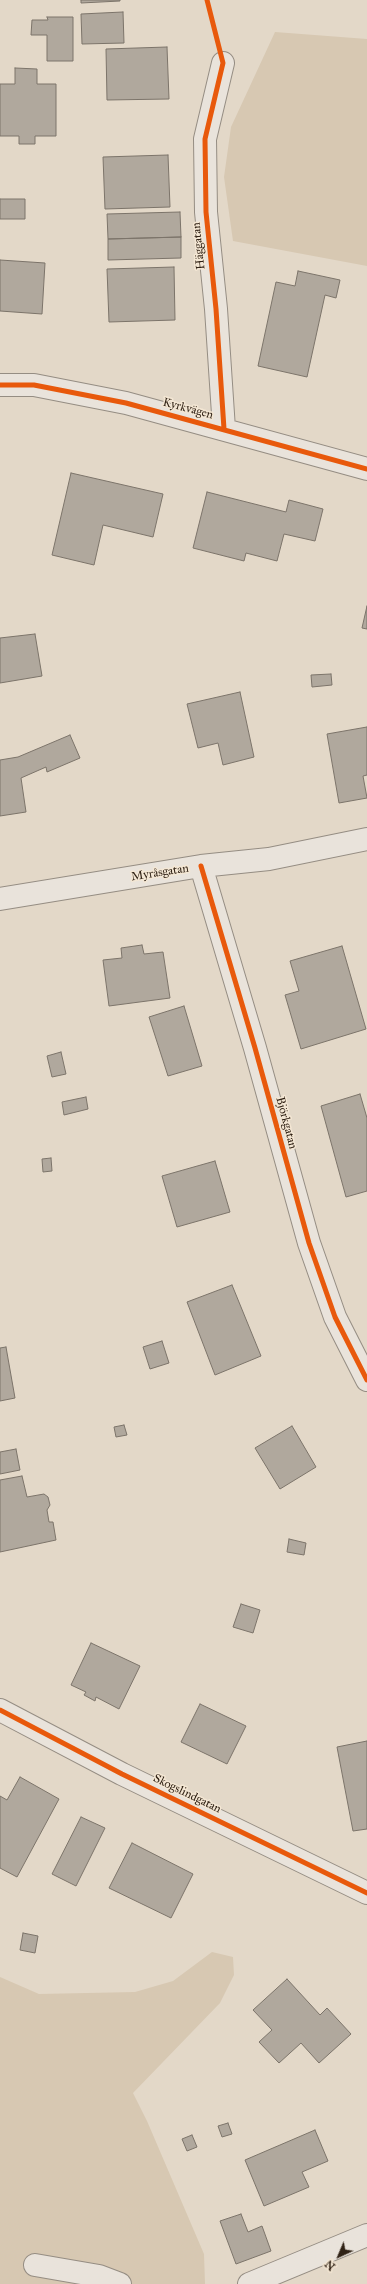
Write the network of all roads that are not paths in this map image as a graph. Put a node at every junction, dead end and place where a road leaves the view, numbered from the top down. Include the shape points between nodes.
1 (222, 63) dead end
2 (0, 385) edge
3 (224, 429) junction
4 (367, 469) edge
5 (367, 839) edge
6 (201, 866) junction
7 (0, 900) edge
8 (367, 1380) edge
9 (0, 1710) edge
10 (367, 1893) edge
11 (367, 2235) edge
12 (35, 2265) dead end
13 (120, 2284) edge
14 (249, 2284) edge

1 - 3 street, Häggatan via 205,139 206,212
2 - 3 street, Kyrkvägen via 34,385 126,403
3 - 4 street, Kyrkvägen
5 - 6 street, Myråsgatan via 269,859
6 - 7 street, Myråsgatan
6 - 8 street, Björkgatan via 309,1244 335,1318
9 - 10 street, Skogslindgatan via 122,1774
11 - 14 street
12 - 13 street via 99,2276

